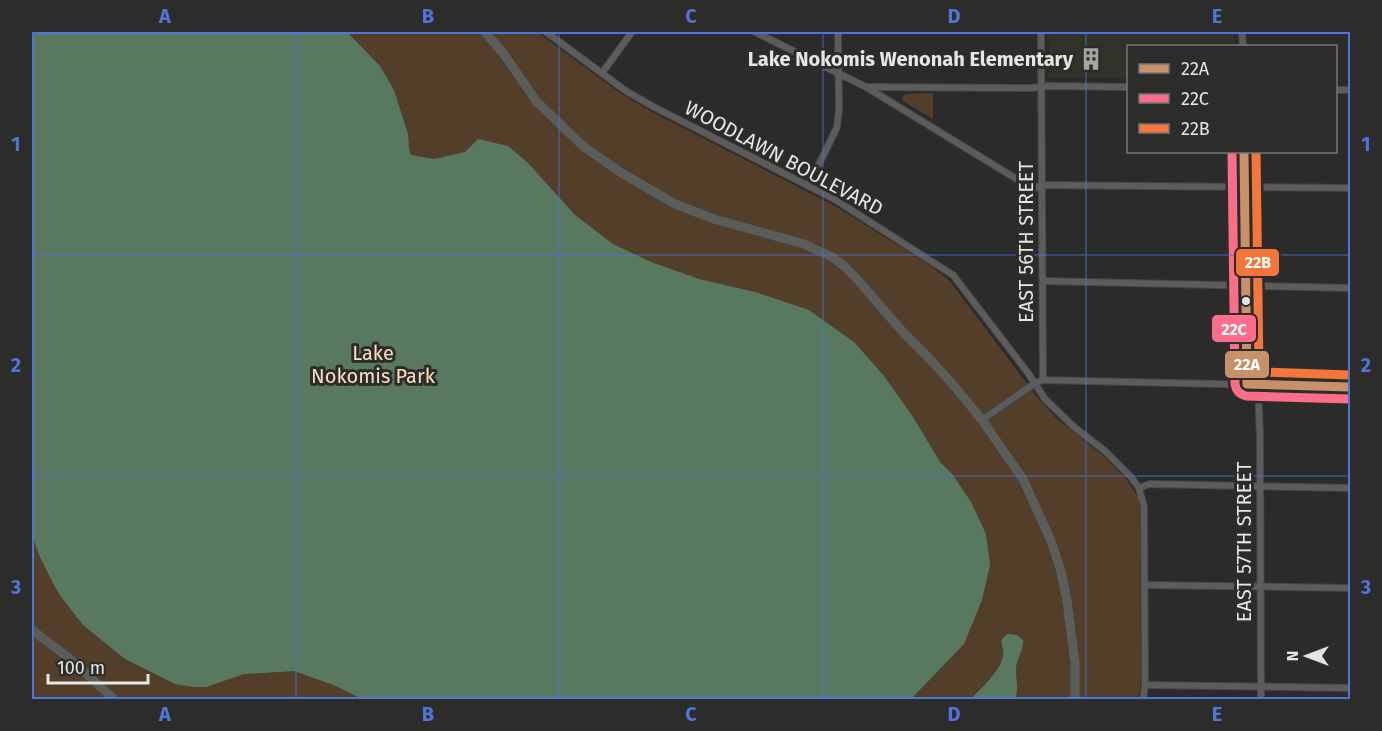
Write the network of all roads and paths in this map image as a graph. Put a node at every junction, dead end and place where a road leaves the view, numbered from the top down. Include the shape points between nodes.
1 (485, 32) edge
2 (546, 32) edge
3 (632, 32) edge
4 (755, 32) edge
5 (838, 32) edge
6 (1041, 32) edge
7 (602, 73) junction
8 (838, 73) junction
9 (866, 87) junction
10 (1041, 87) junction
11 (1127, 87) edge
12 (1244, 153) edge
13 (1042, 184) junction
14 (808, 186) junction
15 (1244, 187) junction
16 (1350, 188) edge
17 (1043, 282) junction
18 (1246, 286) junction
19 (1350, 288) edge
20 (1043, 380) junction
21 (1035, 383) junction
22 (1247, 384) junction
23 (1258, 385) junction
24 (1350, 387) edge
25 (982, 420) junction
26 (1259, 486) junction
27 (1139, 488) junction
28 (1350, 488) edge
29 (1145, 585) junction
30 (1260, 586) junction
31 (1350, 588) edge
32 (32, 630) edge
33 (1145, 685) junction
34 (1261, 686) junction
35 (1350, 688) edge
36 (115, 699) edge
37 (1075, 699) edge
38 (1143, 699) edge
39 (1261, 699) edge

1 - 25 street via 537,102 584,147 620,172 675,204 804,244 843,265
2 - 7 street, WOODLAWN BOULEVARD
3 - 7 street
4 - 8 street
5 - 8 street
6 - 10 street, EAST 56TH STREET
7 - 14 street, WOODLAWN BOULEVARD via 652,106
8 - 9 street
8 - 14 street via 837,127
9 - 10 street
9 - 13 street via 1029,187
10 - 11 street
10 - 13 street, EAST 56TH STREET
12 - 15 street
13 - 15 street
13 - 17 street, EAST 56TH STREET
14 - 21 street, WOODLAWN BOULEVARD via 953,275
15 - 16 street
15 - 18 street
17 - 18 street
17 - 20 street, EAST 56TH STREET
18 - 19 street
18 - 22 street
20 - 21 street
20 - 22 street
21 - 25 street
21 - 27 street, WOODLAWN BOULEVARD via 1045,399 1105,451
22 - 23 street
23 - 24 street
23 - 26 street, EAST 57TH STREET
25 - 37 street via 1023,479 1051,541 1067,601
26 - 27 street via 1150,484
26 - 28 street
26 - 30 street, EAST 57TH STREET
27 - 29 street via 1144,507
29 - 30 street
29 - 33 street
30 - 31 street
30 - 34 street, EAST 57TH STREET
32 - 36 street
33 - 34 street
33 - 38 street
34 - 35 street
34 - 39 street, EAST 57TH STREET

